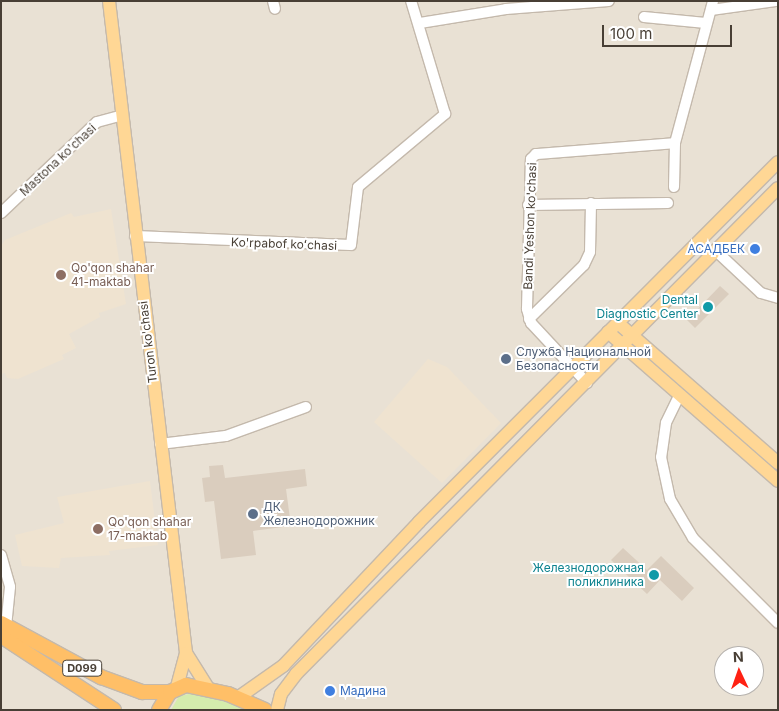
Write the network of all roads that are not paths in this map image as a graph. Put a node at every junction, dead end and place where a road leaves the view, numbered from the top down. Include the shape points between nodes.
1 (110, 1) edge
2 (411, 1) edge
3 (609, 1) edge
4 (777, 1) edge
5 (712, 6) edge
6 (644, 17) dead end
7 (420, 23) junction
8 (706, 23) junction
9 (120, 116) junction
10 (674, 143) junction
11 (778, 162) edge
12 (674, 188) dead end
13 (778, 188) edge
14 (591, 203) junction
15 (668, 203) dead end
16 (528, 205) junction
17 (1, 213) edge
18 (135, 236) junction
19 (715, 250) junction
20 (778, 298) edge
21 (530, 319) junction
22 (618, 323) junction
23 (608, 332) junction
24 (633, 338) junction
25 (623, 348) junction
26 (572, 369) junction
27 (587, 383) junction
28 (679, 396) junction
29 (306, 407) dead end
30 (160, 444) junction
31 (778, 463) edge
32 (778, 482) edge
33 (1, 555) edge
34 (778, 622) edge
35 (3, 629) edge
36 (186, 653) junction
37 (208, 688) junction
38 (173, 689) junction
39 (234, 695) junction
40 (114, 710) edge
41 (159, 710) edge
42 (265, 710) edge
43 (277, 710) edge

1 - 9 main road, Turon ko'chasi
2 - 7 street, Ko'rpabof koʻchasi
3 - 7 street via 506,9
4 - 5 street
5 - 8 street
6 - 8 street
7 - 18 street, Ko'rpabof koʻchasi via 445,114 358,186 351,245
8 - 10 street
9 - 17 street, Mastona ko'chasi via 97,122
9 - 18 main road, Turon ko'chasi
10 - 12 street
10 - 16 street, Bandi Yeshon ko'chasi via 536,154 531,159
11 - 22 main road
13 - 19 main road
14 - 15 street
14 - 16 street
14 - 21 street via 590,252 584,265
16 - 21 street, Bandi Yeshon ko'chasi
18 - 30 main road, Turon ko'chasi
19 - 20 street via 761,293
19 - 24 main road
21 - 26 street
22 - 23 main road
22 - 24 main road
23 - 25 main road
23 - 26 main road
24 - 25 main road
24 - 31 main road
25 - 27 main road
25 - 28 main road
26 - 27 street
26 - 39 main road via 283,666
27 - 43 main road via 296,674 281,694
28 - 32 main road
28 - 34 street via 666,423 661,458 670,500 694,538 747,596
29 - 30 street via 226,436
30 - 36 main road, Turon ko'chasi
33 - 35 street via 10,587
35 - 38 highway, D099 via 142,692
35 - 40 highway, D099
36 - 37 main road, Turon ko'chasi
36 - 38 main road, Turon ko'chasi
37 - 38 highway, D099
37 - 39 highway, D099
38 - 41 highway
39 - 42 highway, D099

